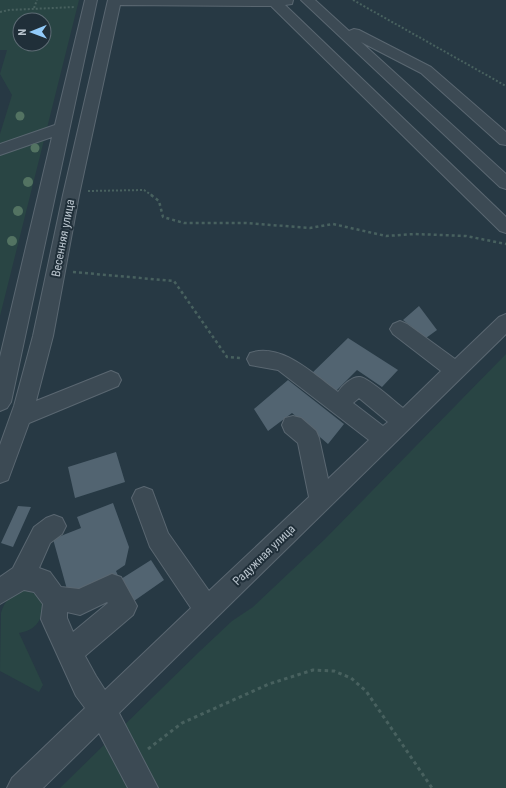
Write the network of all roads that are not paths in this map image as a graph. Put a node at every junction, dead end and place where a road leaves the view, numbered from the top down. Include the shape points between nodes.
1 (293, 0) edge
2 (307, 0) edge
3 (114, 1) edge
4 (274, 2) junction
5 (90, 3) edge
6 (331, 22) junction
7 (62, 128) junction
8 (506, 140) edge
9 (0, 151) edge
10 (54, 163) junction
11 (79, 163) junction
12 (506, 183) edge
13 (506, 228) edge
14 (506, 322) edge
15 (400, 330) dead end
16 (257, 359) road end
17 (455, 370) junction
18 (111, 380) dead end
19 (30, 384) junction
20 (1, 390) edge
21 (346, 397) dead end
22 (21, 417) junction
23 (403, 421) junction
24 (293, 425) dead end
25 (384, 439) junction
26 (0, 473) edge
27 (144, 498) dead end
28 (321, 500) junction
29 (54, 526) dead end
30 (22, 577) junction
31 (0, 591) edge
32 (68, 601) junction
33 (207, 610) junction
34 (93, 632) junction
35 (69, 652) junction
36 (103, 711) junction
37 (137, 776) edge
38 (22, 788) edge

1 - 4 street
2 - 6 street
3 - 4 street
3 - 11 street, Весенняя улица
4 - 13 street
5 - 7 street, Весенняя улица
6 - 8 street via 426,70
6 - 12 street
7 - 9 street
7 - 10 street, Весенняя улица
10 - 11 street
10 - 20 street, Весенняя улица
11 - 19 street, Весенняя улица via 43,338
14 - 17 street, Радужная улица
15 - 17 street
16 - 25 street via 283,363
17 - 23 street, Радужная улица
18 - 22 street
19 - 20 street
19 - 22 street, Весенняя улица
21 - 23 street via 359,385
22 - 26 street, Весенняя улица
23 - 25 street, Радужная улица
24 - 28 street via 308,438
25 - 28 street, Радужная улица
27 - 33 street via 158,539
28 - 33 street, Радужная улица
29 - 30 street via 42,535
30 - 31 street
30 - 32 street via 41,581
32 - 34 street
32 - 34 street via 112,586 124,606
32 - 35 street via 54,619
33 - 36 street, Радужная улица
34 - 35 street
35 - 36 street via 86,686
36 - 37 street
36 - 38 street, Радужная улица

